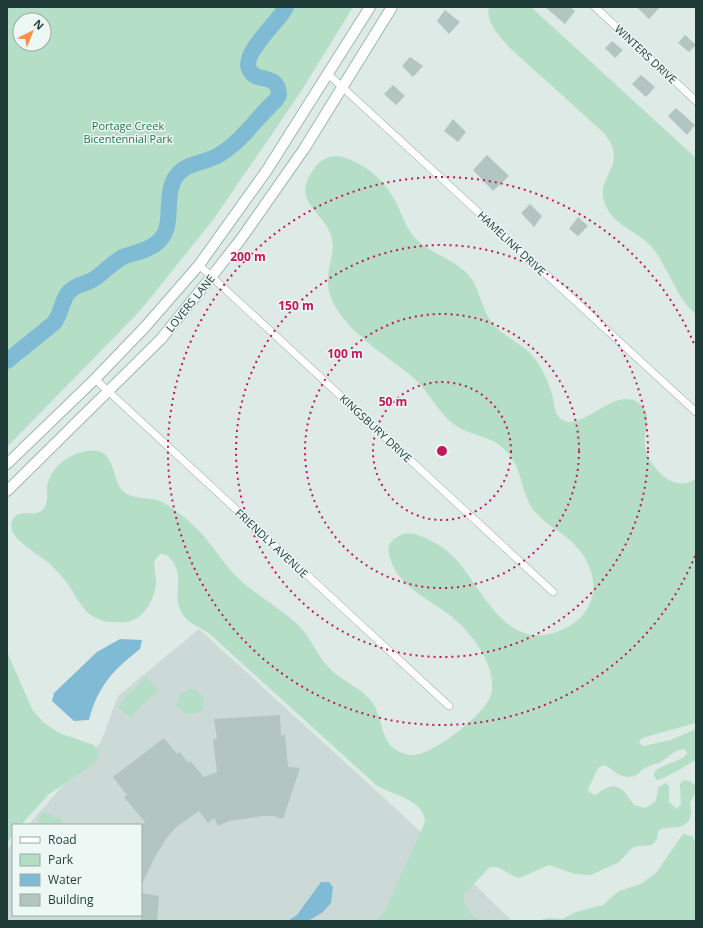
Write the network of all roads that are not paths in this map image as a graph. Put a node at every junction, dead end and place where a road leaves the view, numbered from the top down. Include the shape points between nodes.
1 (370, 7) edge
2 (392, 7) edge
3 (595, 7) edge
4 (328, 74) junction
5 (342, 87) junction
6 (696, 101) edge
7 (199, 265) junction
8 (212, 276) junction
9 (95, 379) junction
10 (108, 392) junction
11 (696, 412) edge
12 (7, 464) edge
13 (7, 491) edge
14 (553, 592) dead end
15 (449, 706) dead end

1 - 4 street, LOVERS LANE
2 - 5 street, LOVERS LANE
3 - 6 street, WINTERS DRIVE
4 - 5 street, HAMELINK DRIVE
4 - 7 street, LOVERS LANE via 267,170
5 - 8 street, LOVERS LANE via 276,190
5 - 11 street, HAMELINK DRIVE
7 - 8 street, KINGSBURY DRIVE
7 - 9 street, LOVERS LANE via 146,327
8 - 10 street, LOVERS LANE via 161,339
8 - 14 street, KINGSBURY DRIVE
9 - 10 street, FRIENDLY AVENUE
9 - 12 street, LOVERS LANE
10 - 13 street, LOVERS LANE
10 - 15 street, FRIENDLY AVENUE

